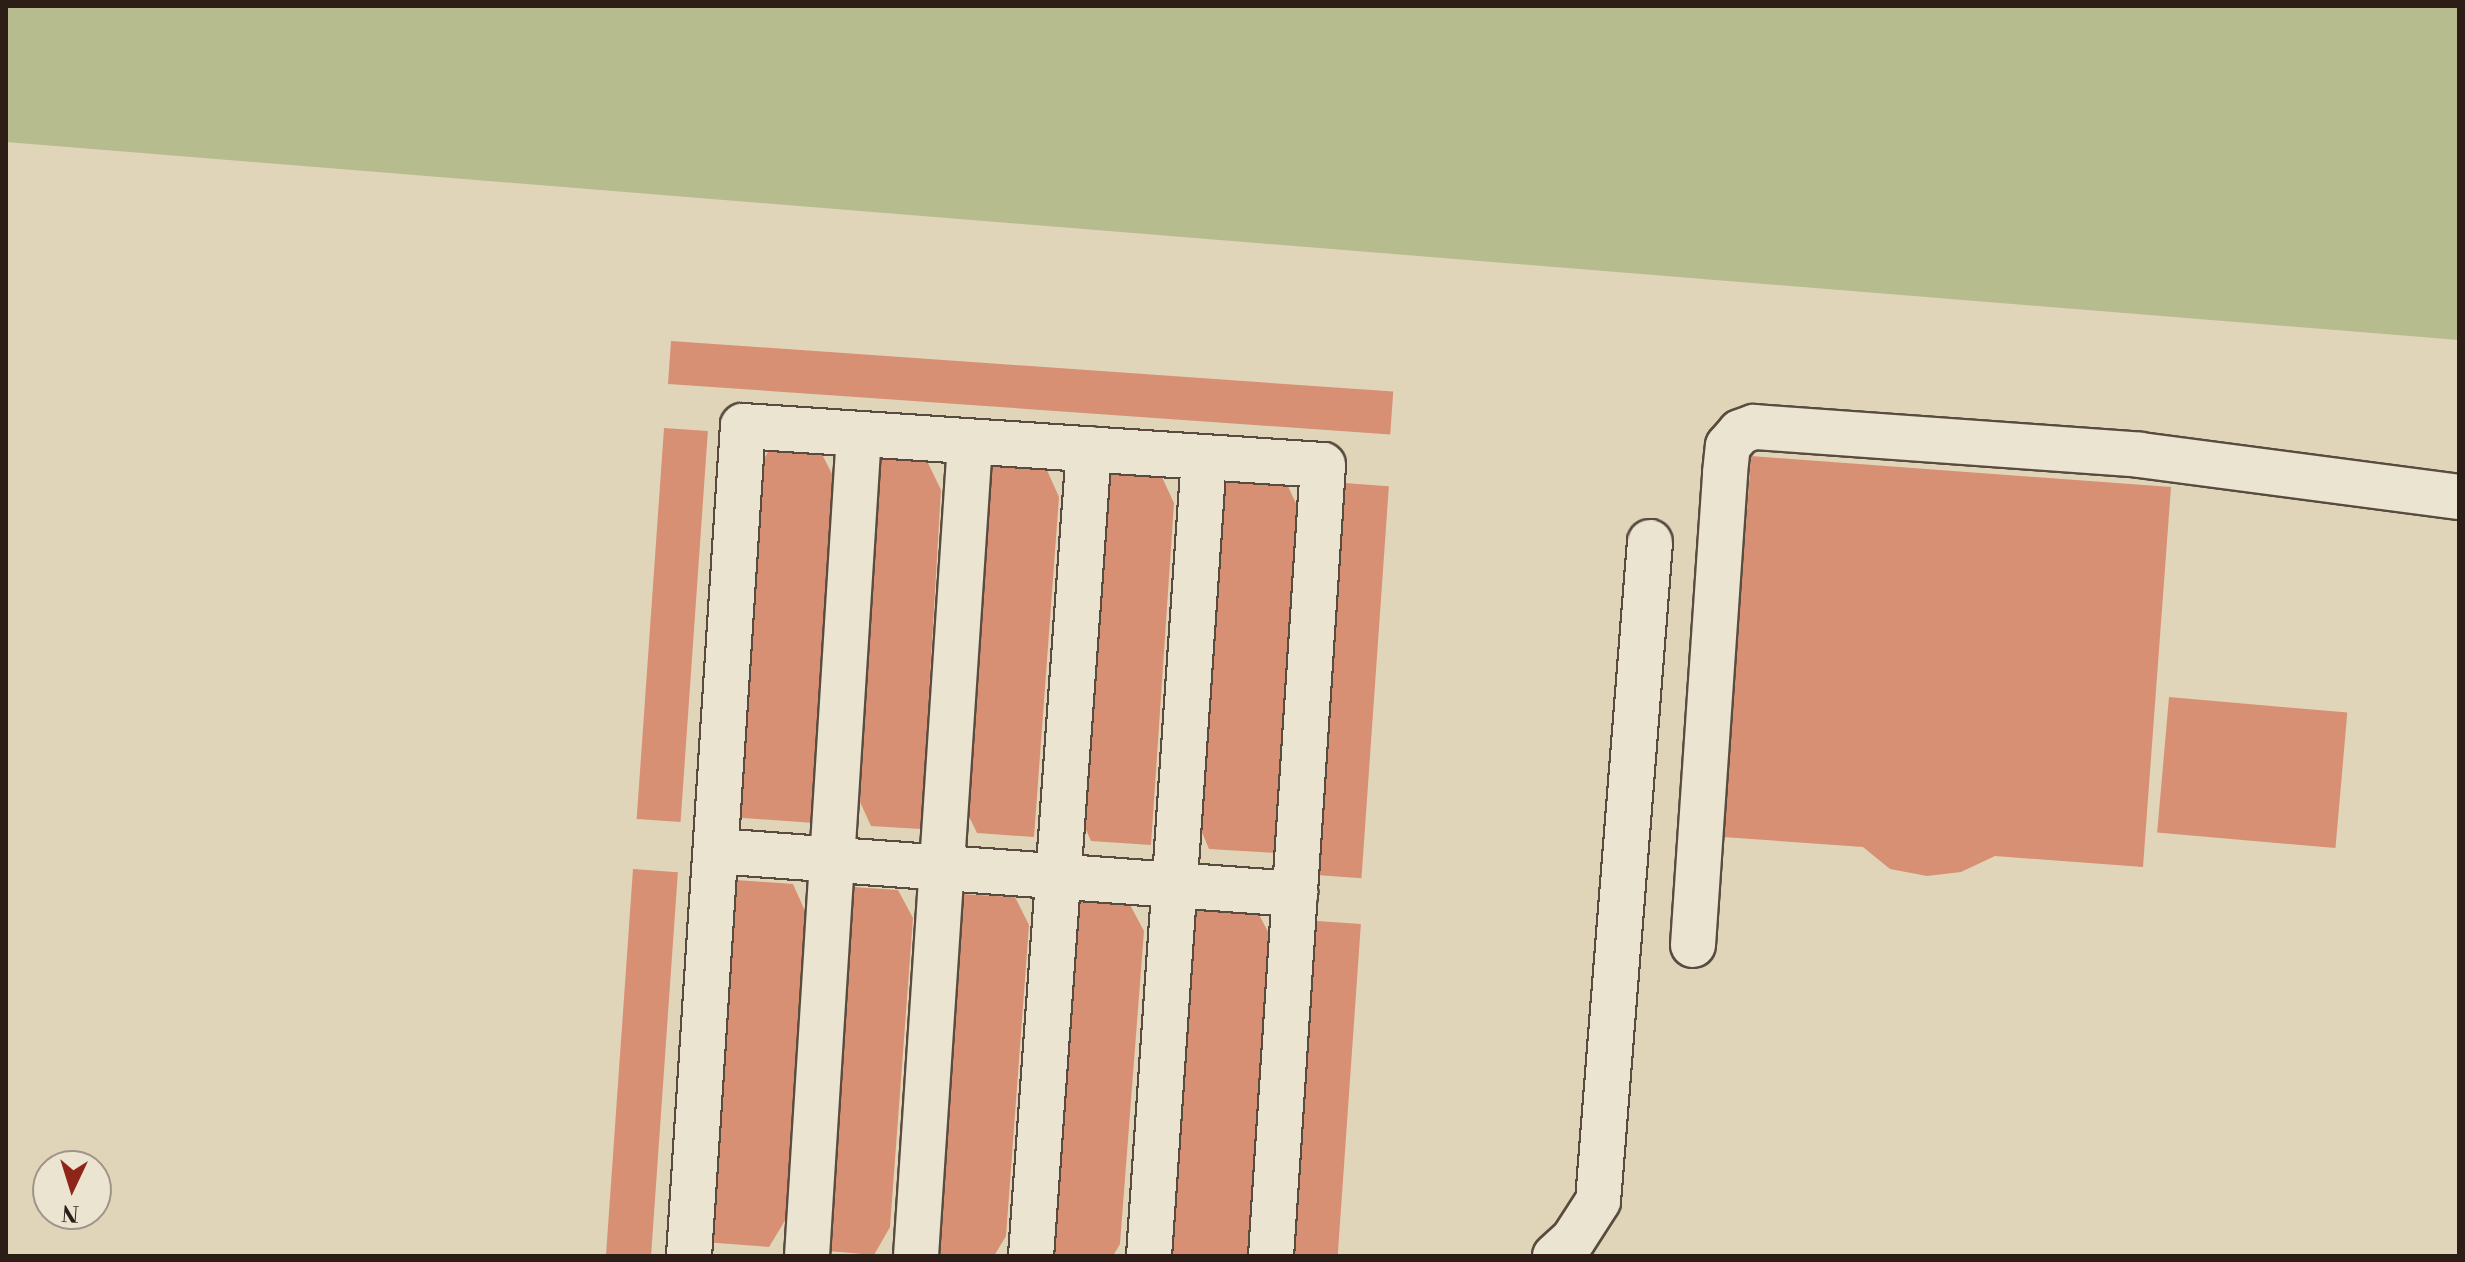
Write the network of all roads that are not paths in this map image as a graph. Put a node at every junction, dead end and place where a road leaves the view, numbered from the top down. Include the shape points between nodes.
1 (859, 435) junction
2 (970, 442) junction
3 (1089, 449) junction
4 (1204, 457) junction
5 (2459, 497) edge
6 (1650, 542) dead end
7 (716, 851) junction
8 (833, 860) junction
9 (943, 868) junction
10 (1059, 876) junction
11 (1175, 885) junction
12 (1295, 894) junction
13 (1693, 945) dead end
14 (689, 1256) edge
15 (807, 1256) edge
16 (916, 1256) edge
17 (1031, 1256) edge
18 (1149, 1256) edge
19 (1271, 1256) edge
20 (1555, 1256) edge

1 - 2 lane
1 - 7 lane via 743,426
1 - 8 lane
2 - 3 lane
2 - 9 lane
3 - 4 lane
3 - 10 lane
4 - 11 lane
4 - 12 lane via 1323,465
5 - 13 lane via 2140,455 1754,427 1740,432 1728,446 1725,473
6 - 20 lane via 1598,1201 1573,1240
7 - 8 lane
7 - 14 lane
8 - 9 lane
8 - 15 lane
9 - 10 lane
9 - 16 lane
10 - 11 lane
10 - 17 lane
11 - 12 lane
11 - 18 lane
12 - 19 lane

